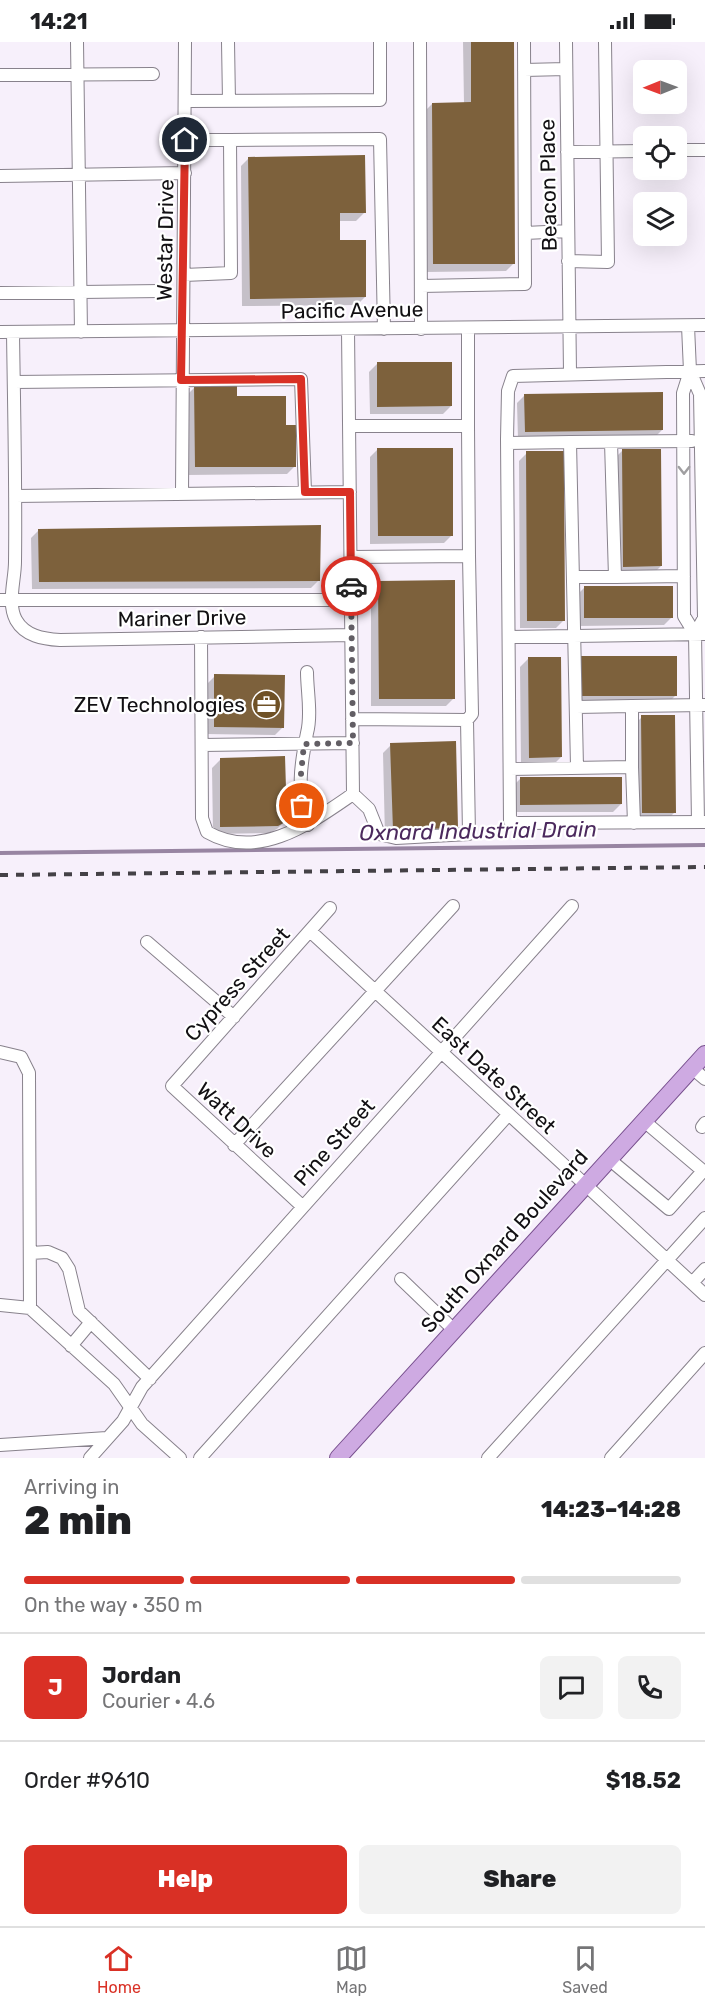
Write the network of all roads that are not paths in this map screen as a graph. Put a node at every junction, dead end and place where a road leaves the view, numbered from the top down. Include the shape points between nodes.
1 (77, 42) edge
2 (185, 42) edge
3 (228, 42) edge
4 (380, 42) edge
5 (420, 42) edge
6 (524, 42) edge
7 (566, 42) edge
8 (605, 42) edge
9 (566, 69) junction
10 (524, 70) junction
11 (77, 74) junction
12 (153, 74) dead end
13 (0, 75) edge
14 (185, 101) junction
15 (229, 101) junction
16 (185, 140) junction
17 (230, 140) junction
18 (687, 150) edge
19 (705, 150) edge
20 (605, 151) junction
21 (633, 151) edge
22 (567, 152) junction
23 (185, 173) junction
24 (78, 174) junction
25 (0, 176) edge
26 (568, 231) junction
27 (525, 233) junction
28 (568, 261) junction
29 (184, 275) junction
30 (421, 286) junction
31 (161, 291) dead end
32 (80, 292) junction
33 (0, 293) edge
34 (705, 325) edge
35 (688, 326) junction
36 (568, 327) junction
37 (468, 328) junction
38 (384, 329) junction
39 (421, 329) junction
40 (348, 330) junction
41 (182, 331) junction
42 (0, 332) edge
43 (14, 332) junction
44 (81, 332) junction
45 (690, 371) junction
46 (705, 371) edge
47 (570, 373) junction
48 (181, 380) junction
49 (14, 382) junction
50 (350, 426) junction
51 (468, 426) junction
52 (703, 440) edge
53 (683, 441) junction
54 (570, 442) junction
55 (611, 442) junction
56 (508, 443) junction
57 (305, 492) junction
58 (350, 492) junction
59 (182, 494) junction
60 (15, 496) junction
61 (469, 556) junction
62 (351, 557) junction
63 (684, 574) junction
64 (704, 576) edge
65 (615, 577) junction
66 (573, 578) junction
67 (6, 600) edge
68 (351, 600) junction
69 (700, 634) edge
70 (351, 635) junction
71 (574, 636) junction
72 (201, 637) junction
73 (509, 637) junction
74 (307, 672) dead end
75 (700, 705) edge
76 (632, 706) junction
77 (576, 707) junction
78 (352, 719) junction
79 (467, 720) junction
80 (353, 743) junction
81 (304, 744) junction
82 (202, 745) junction
83 (632, 766) junction
84 (577, 768) junction
85 (510, 769) junction
86 (353, 794) junction
87 (702, 822) edge
88 (634, 823) junction
89 (308, 825) junction
90 (453, 906) dead end
91 (572, 906) dead end
92 (330, 908) dead end
93 (310, 932) junction
94 (147, 942) dead end
95 (376, 993) junction
96 (234, 1017) junction
97 (0, 1052) edge
98 (440, 1053) junction
99 (705, 1054) edge
100 (699, 1074) edge
101 (172, 1086) joint
102 (508, 1115) junction
103 (644, 1121) junction
104 (234, 1145) junction
105 (609, 1159) junction
106 (585, 1186) junction
107 (302, 1206) junction
108 (705, 1218) edge
109 (30, 1253) junction
110 (667, 1260) junction
111 (705, 1269) edge
112 (401, 1280) dead end
113 (692, 1283) junction
114 (705, 1295) edge
115 (0, 1305) edge
116 (30, 1308) junction
117 (91, 1322) junction
118 (454, 1330) junction
119 (71, 1346) junction
120 (705, 1353) edge
121 (150, 1379) junction
122 (131, 1408) junction
123 (107, 1438) junction
124 (0, 1445) edge
125 (90, 1458) edge
126 (180, 1458) edge
127 (200, 1458) edge
128 (338, 1458) edge
129 (488, 1458) edge
130 (610, 1458) edge

1 - 11 street
2 - 14 street, Westar Drive
3 - 15 street
4 - 15 street via 380,100
5 - 30 street
6 - 10 street
7 - 9 street, Beacon Place
8 - 20 street
9 - 10 street
9 - 22 street, Beacon Place
10 - 27 street
11 - 12 street
11 - 13 street
11 - 24 street
14 - 15 street
14 - 16 street, Westar Drive
16 - 17 street
16 - 23 street, Westar Drive
17 - 29 street via 231,273
17 - 38 street via 380,139
18 - 19 street
20 - 21 street
20 - 22 street
20 - 28 street via 608,262
22 - 26 street, Beacon Place
23 - 24 street
23 - 29 street, Westar Drive
24 - 25 street
24 - 32 street
26 - 27 street
26 - 28 street, Beacon Place
27 - 30 street via 525,284
28 - 36 street, Beacon Place
29 - 41 street, Westar Drive
30 - 39 street
31 - 32 street
32 - 33 street
32 - 44 street
34 - 35 street, Pacific Avenue
35 - 36 street, Pacific Avenue
35 - 45 street
36 - 37 street, Pacific Avenue
36 - 47 street, Beacon Place
37 - 39 street, Pacific Avenue
37 - 51 street
38 - 39 street, Pacific Avenue
38 - 40 street, Pacific Avenue
40 - 41 street, Pacific Avenue
40 - 50 street
41 - 44 street, Pacific Avenue
41 - 48 street, Westar Drive
42 - 43 street, Pacific Avenue
43 - 44 street, Pacific Avenue
43 - 49 street
45 - 46 street
45 - 47 street
45 - 52 street via 700,394
45 - 53 street via 683,393
47 - 56 street via 513,376 508,391
48 - 49 street
48 - 57 street via 301,379
48 - 59 street, Westar Drive
49 - 60 street
50 - 51 street
50 - 58 street
51 - 61 street
52 - 53 street
52 - 64 street
53 - 55 street
53 -> 63 street
54 - 55 street
54 - 56 street
54 - 66 street
55 - 65 street
56 - 73 street
57 - 58 street
57 - 59 street
58 - 62 street
59 - 60 street
60 - 67 street via 15,564
61 - 62 street
61 - 79 street via 472,714
62 - 68 street
63 - 64 street
63 - 65 street
63 - 69 street via 684,616
64 - 69 street
65 - 66 street
66 - 71 street
67 - 68 street
67 - 72 street, Mariner Drive via 19,624 46,640
68 - 70 street
69 - 71 street
69 - 75 street
70 - 72 street, Mariner Drive
70 - 78 street
71 - 73 street
71 - 77 street
72 - 82 street
73 - 85 street
74 - 81 street via 308,732
75 - 76 street
75 - 87 street
76 - 77 street
76 - 83 street
77 - 84 street
78 - 79 street
78 - 80 street
79 - 86 street via 469,834 379,834 369,809
80 - 81 street
80 - 86 street
81 - 82 street
81 - 89 street via 300,784
82 - 89 street via 202,818 207,832 220,839 269,839
83 - 84 street
83 - 88 street
84 - 85 street
85 - 88 street via 510,821
86 - 89 street
87 - 88 street
90 - 95 street
91 - 98 street, Pine Street
92 - 93 street, Cypress Street
93 - 95 street, East Date Street
93 - 96 street, Cypress Street
94 - 96 street
95 - 98 street, East Date Street
95 - 104 street
96 - 101 street, Cypress Street
97 - 109 street via 21,1057 29,1073
98 - 102 street, East Date Street
98 - 107 street, Pine Street
99 - 100 main road, South Oxnard Boulevard
100 - 103 main road, South Oxnard Boulevard
101 - 104 street, Watt Drive
102 - 106 street, East Date Street
102 - 127 street
103 - 105 main road, South Oxnard Boulevard
103 - 105 street via 703,1171 669,1209
104 - 107 street, Watt Drive
105 - 106 main road, South Oxnard Boulevard
106 - 110 street, East Date Street
106 - 118 main road, South Oxnard Boulevard
107 - 121 street, Pine Street
108 - 110 street
109 - 116 street
109 - 117 street via 48,1252 62,1258 69,1269 79,1311
110 - 113 street, East Date Street
110 - 129 street
111 - 113 street
112 - 118 street
113 - 114 street, East Date Street
115 - 116 street
116 - 119 street
117 - 119 street
117 - 121 street
118 - 128 main road, South Oxnard Boulevard
119 - 122 street via 114,1384
120 - 130 street
121 - 122 street, Pine Street
122 - 123 street, Pine Street
122 - 126 street via 142,1424
123 - 124 street
123 - 125 street, Pine Street

